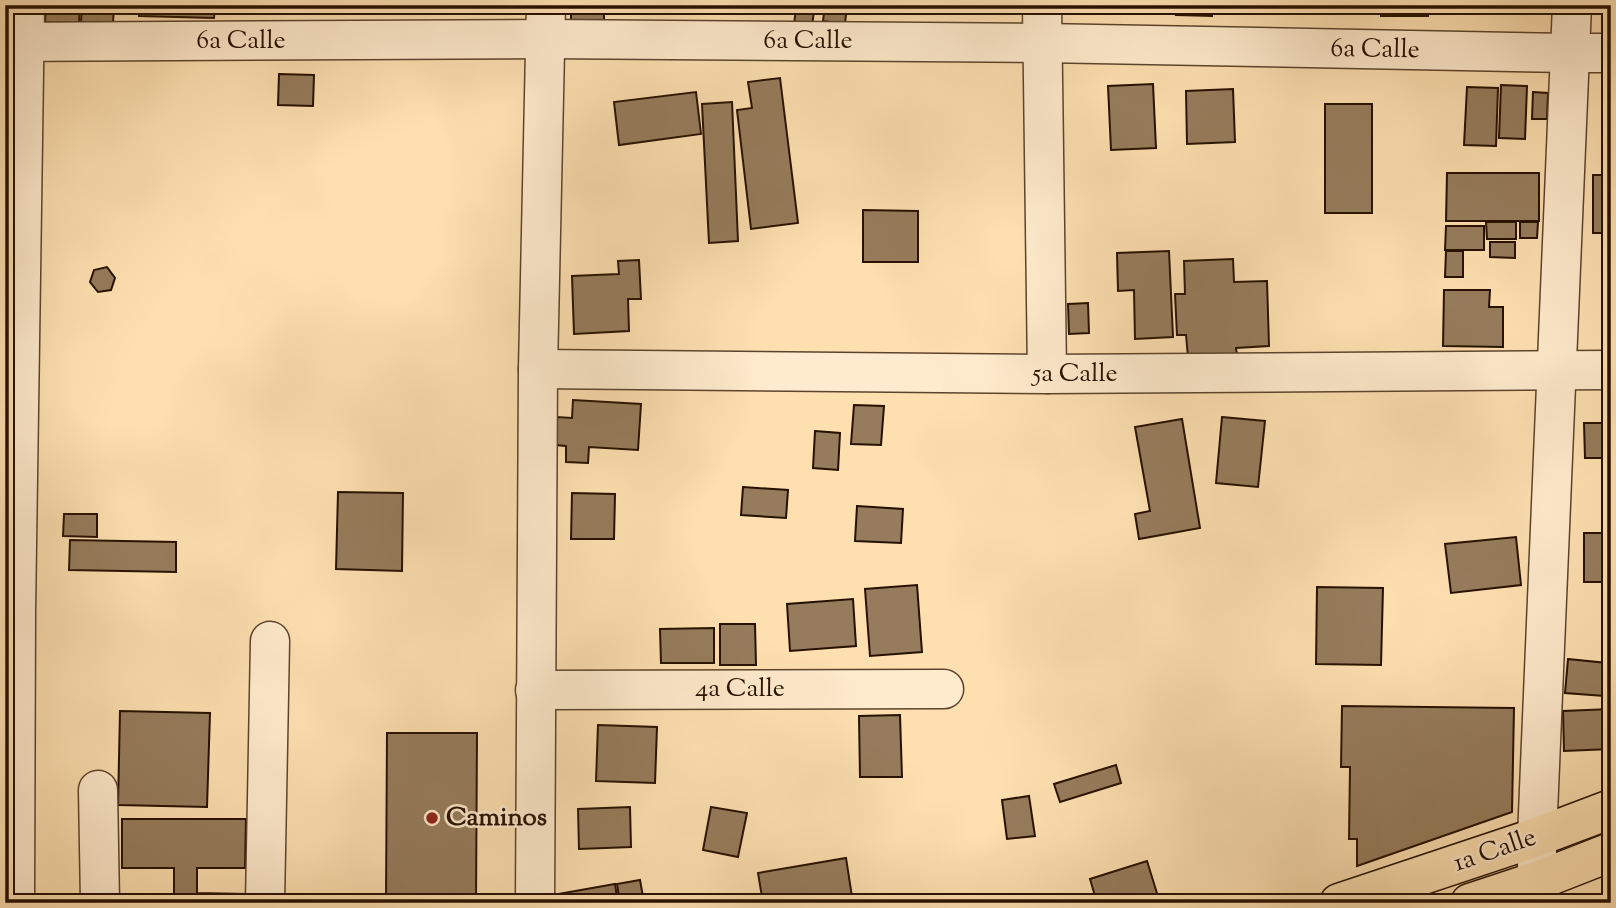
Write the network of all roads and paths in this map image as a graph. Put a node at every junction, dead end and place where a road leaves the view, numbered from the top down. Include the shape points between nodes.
1 (1042, 5) edge
2 (1572, 5) edge
3 (546, 22) edge
4 (15, 34) edge
5 (1042, 43) junction
6 (1611, 53) edge
7 (1570, 54) junction
8 (538, 369) junction
9 (1611, 370) edge
10 (1557, 371) junction
11 (1047, 374) junction
12 (10, 614) edge
13 (271, 641) dead end
14 (944, 689) dead end
15 (535, 690) junction
16 (98, 790) dead end
17 (1611, 809) edge
18 (1537, 837) junction
19 (10, 840) edge
20 (1611, 852) edge
21 (1537, 881) junction
22 (15, 903) edge
23 (100, 903) edge
24 (265, 903) edge
25 (534, 903) edge
26 (1339, 903) edge
27 (1470, 903) edge

1 - 5 street
2 - 7 street
3 - 4 street, 6a Calle
3 - 5 street, 6a Calle
3 - 8 street
4 - 12 street
5 - 7 street, 6a Calle
5 - 11 street
6 - 7 street, 6a Calle
7 - 10 street
8 - 11 street, 5a Calle
8 - 15 street
9 - 10 street, 5a Calle
10 - 11 street, 5a Calle
10 - 18 street
12 - 19 street
13 - 24 street
14 - 15 street, 4a Calle
15 - 25 street
16 - 23 street
17 - 18 main road, 1a Calle
18 - 21 street
18 - 26 main road, 1a Calle
19 - 22 street
20 - 21 main road, 1a Calle
21 - 27 main road, 1a Calle

